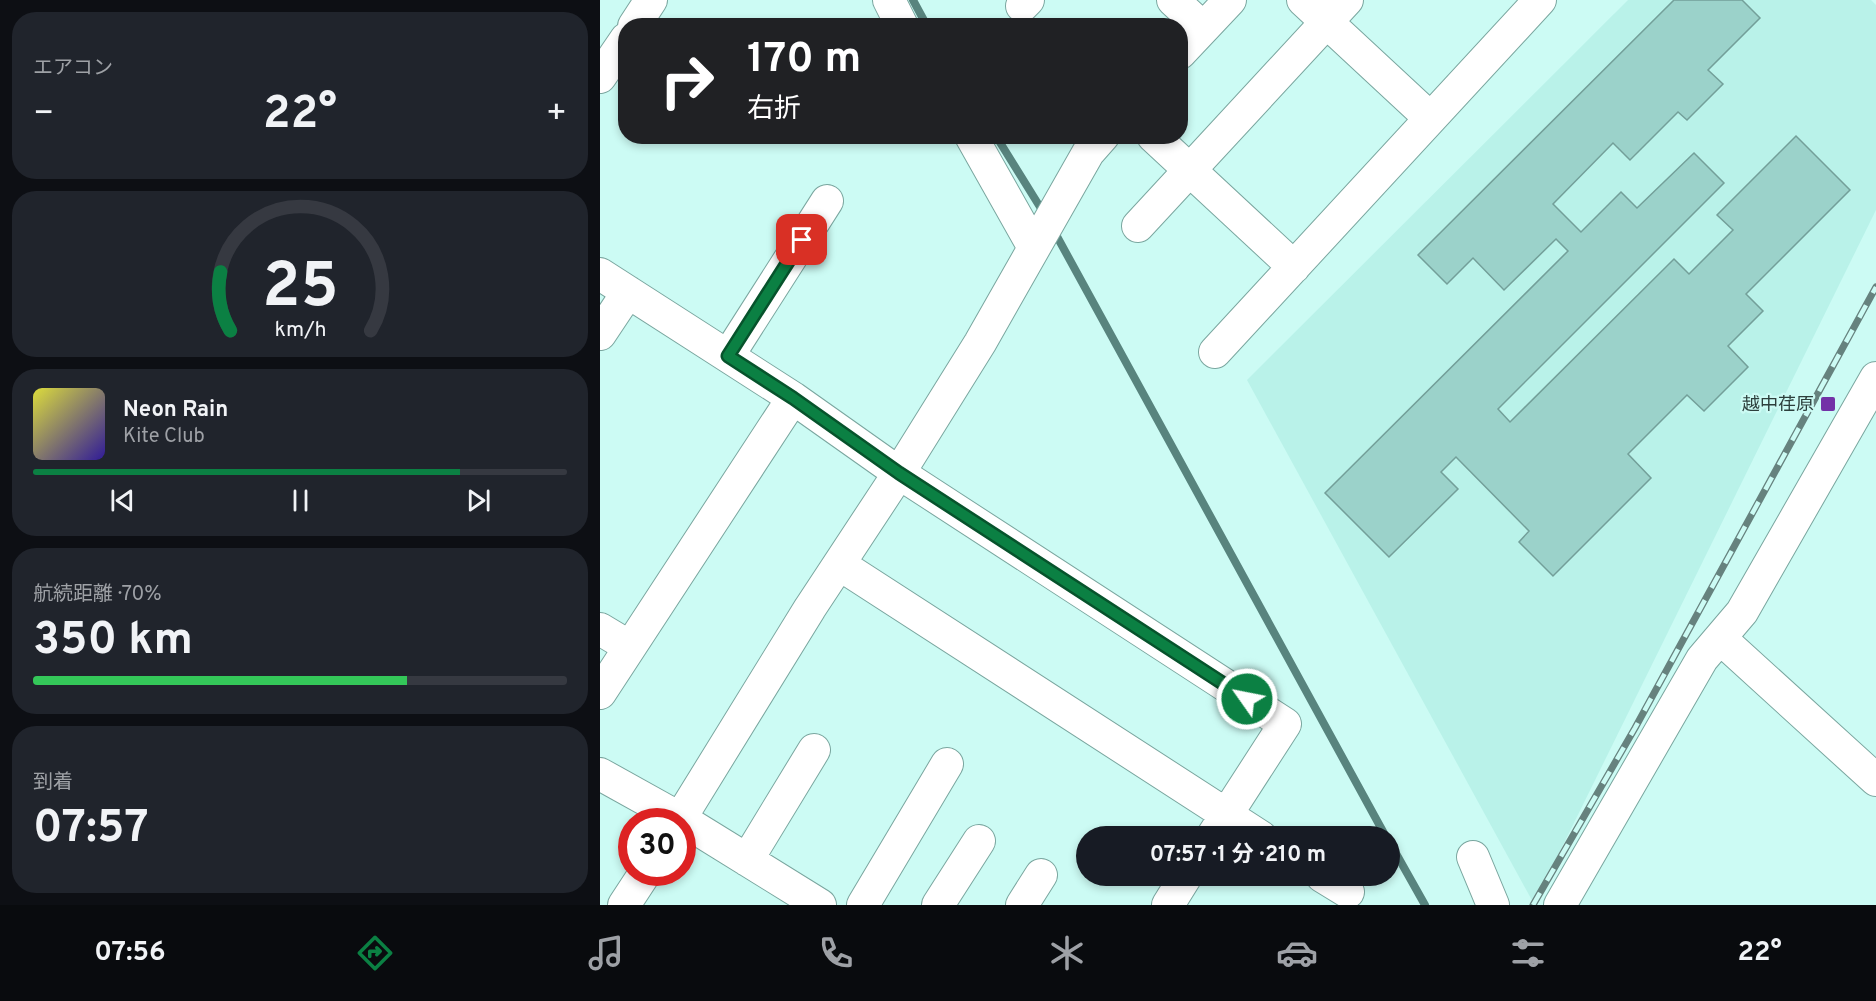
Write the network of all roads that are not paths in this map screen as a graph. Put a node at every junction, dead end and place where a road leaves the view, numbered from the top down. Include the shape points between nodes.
1 (651, 0) edge
2 (889, 0) edge
3 (1173, 0) edge
4 (1230, 0) edge
5 (1303, 0) edge
6 (1540, 0) edge
7 (1336, 11) edge
8 (639, 18) edge
9 (898, 18) edge
10 (1203, 28) junction
11 (1188, 44) edge
12 (618, 51) edge
13 (600, 77) edge
14 (1430, 118) junction
15 (976, 144) edge
16 (1095, 144) edge
17 (1161, 144) edge
18 (1188, 172) junction
19 (826, 201) dead end
20 (1138, 226) dead end
21 (1033, 246) junction
22 (1294, 267) junction
23 (600, 274) edge
24 (628, 292) junction
25 (600, 334) edge
26 (1215, 352) dead end
27 (728, 356) junction
28 (1876, 378) edge
29 (793, 398) junction
30 (899, 473) junction
31 (839, 564) junction
32 (600, 628) edge
33 (1720, 638) junction
34 (630, 647) junction
35 (600, 693) edge
36 (814, 750) dead end
37 (947, 764) dead end
38 (600, 774) edge
39 (1876, 780) edge
40 (659, 808) edge
41 (687, 808) edge
42 (1219, 826) edge
43 (696, 830) edge
44 (978, 841) dead end
45 (1473, 857) dead end
46 (747, 860) junction
47 (1041, 875) dead end
48 (636, 886) edge
49 (1180, 886) edge
50 (624, 905) edge
51 (820, 905) edge
52 (862, 905) edge
53 (938, 905) edge
54 (1022, 905) edge
55 (1168, 905) edge
56 (1493, 905) edge
57 (1560, 905) edge

1 - 8 street
2 - 9 street
3 - 10 street
4 - 10 street
5 - 7 street
6 - 14 street
7 - 14 street
7 - 18 street
10 - 11 street
12 - 13 street
14 - 22 street
15 - 21 street
16 - 21 street
17 - 18 street
18 - 20 street
18 - 22 street
19 - 27 street
21 - 30 street via 980,342
22 - 26 street
23 - 24 street
24 - 25 street
24 - 27 street
27 - 29 street
28 - 33 street via 1742,612
29 - 30 street
29 - 34 street
30 - 31 street
30 - 42 street via 1286,724
31 - 41 street
31 - 42 street
32 - 34 street
33 - 39 street
33 - 57 street via 1702,659
34 - 35 street
36 - 46 street
37 - 52 street
38 - 40 street
43 - 46 street
44 - 53 street
45 - 56 street
46 - 51 street
47 - 54 street
48 - 50 street
49 - 55 street

